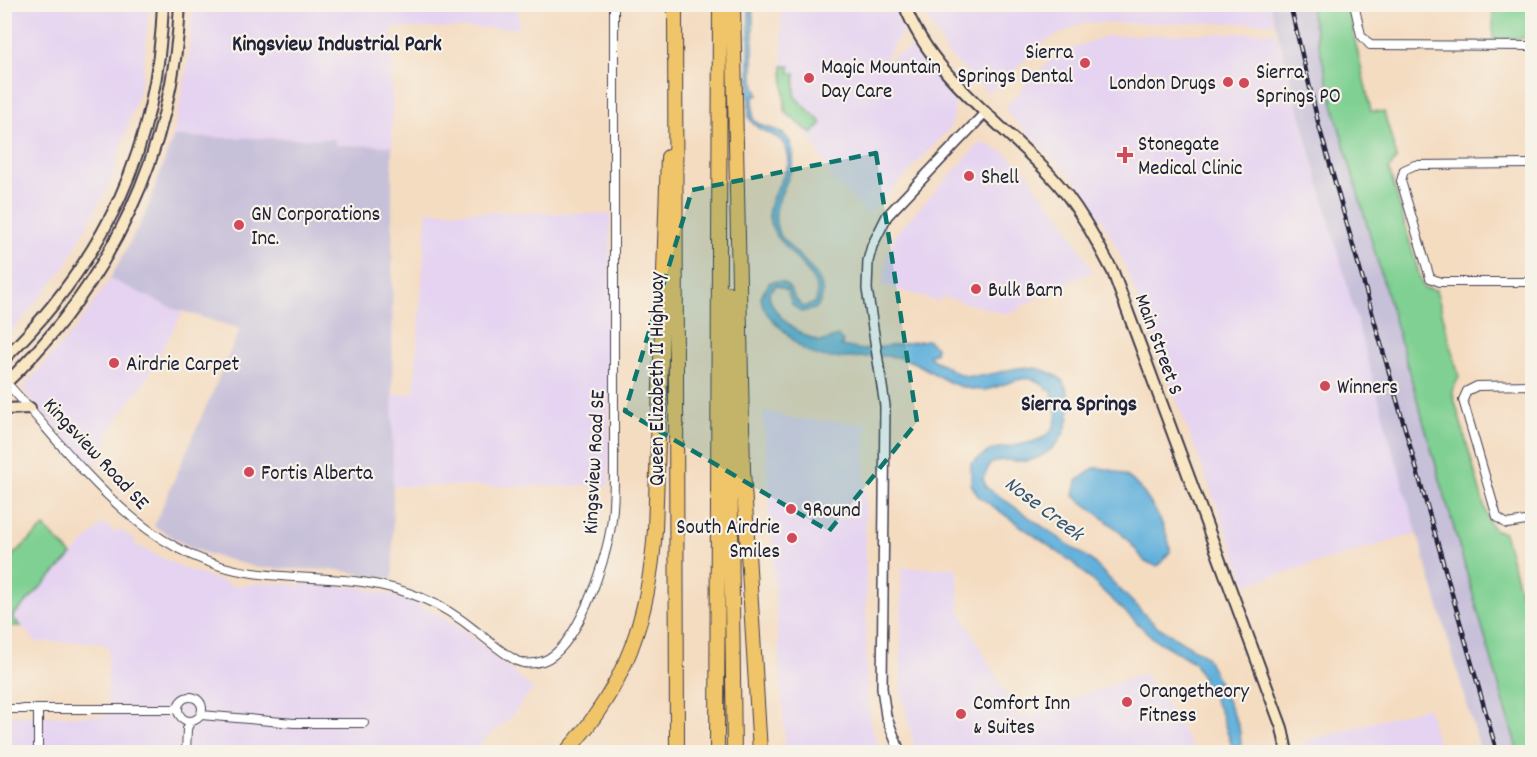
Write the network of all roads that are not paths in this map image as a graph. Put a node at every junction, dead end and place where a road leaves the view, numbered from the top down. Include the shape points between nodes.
1 (164, 4) edge
2 (180, 4) edge
3 (614, 4) edge
4 (675, 4) edge
5 (720, 4) edge
6 (733, 4) edge
7 (904, 4) edge
8 (1354, 4) edge
9 (675, 38) junction
10 (1533, 46) edge
11 (720, 66) junction
12 (986, 112) junction
13 (1533, 164) edge
14 (1533, 282) edge
15 (4, 359) edge
16 (5, 383) edge
17 (1533, 385) edge
18 (30, 408) junction
19 (4, 409) edge
20 (1533, 520) edge
21 (4, 709) edge
22 (178, 709) junction
23 (38, 710) junction
24 (201, 715) junction
25 (190, 722) junction
26 (364, 723) dead end
27 (38, 753) edge
28 (186, 753) edge
29 (566, 753) edge
30 (677, 753) edge
31 (717, 753) edge
32 (734, 753) edge
33 (760, 753) edge
34 (900, 753) edge
35 (1287, 753) edge

1 - 15 main road via 160,54 147,119 112,216 66,291
2 - 16 main road via 165,115 132,210 75,308 34,357
3 - 18 street, Kingsview Road SE via 612,522 588,601 567,639 549,659 532,664 516,660 451,613 398,589 338,578 250,573 214,565 182,551 145,530 122,511
4 - 9 highway, Queen Elizabeth II Highway
5 - 11 highway
6 - 33 highway via 743,460
7 - 12 main road, Main Street S via 920,40
8 - 10 street via 1361,35 1370,45
9 - 29 highway via 655,529 649,589 632,652 617,682
9 - 30 highway, Queen Elizabeth II Highway
11 - 31 highway
11 - 32 highway via 727,226
12 - 34 street via 906,194 879,230 867,277 885,429 882,688 886,716
12 - 35 main road, Main Street S via 1054,179 1080,213 1113,272 1262,672
13 - 14 street via 1415,165 1404,170 1401,182 1431,278 1440,282
16 - 18 street, Kingsview Road SE
17 - 20 street via 1477,386 1467,391 1463,400 1497,517 1507,524
18 - 19 main road
21 - 23 street
22 - 23 street
22 - 24 street via 181,701 194,698 202,707
22 - 25 street via 181,718
23 - 27 street
24 - 25 street
24 - 26 street via 294,723
25 - 28 street

